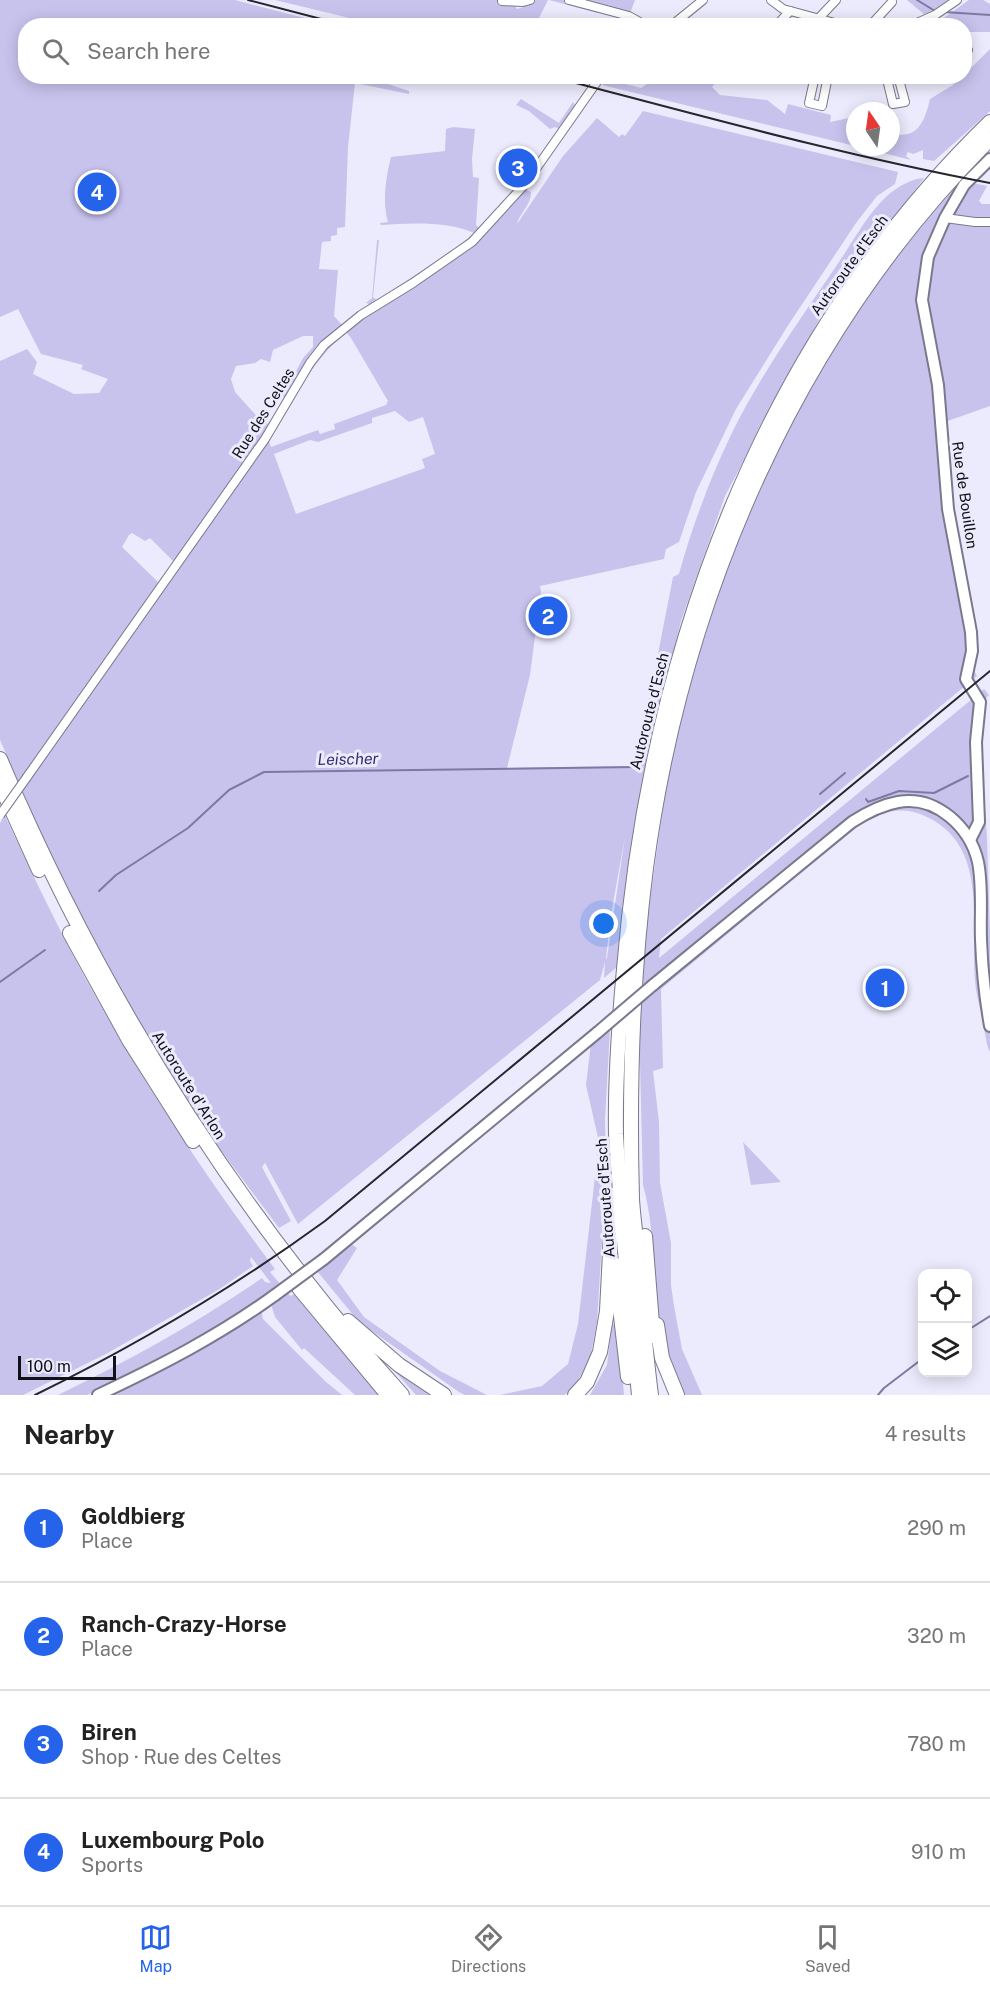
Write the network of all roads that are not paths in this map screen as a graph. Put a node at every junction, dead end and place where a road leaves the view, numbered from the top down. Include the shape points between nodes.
1 (530, 0) edge
2 (569, 0) edge
3 (703, 0) edge
4 (836, 0) edge
5 (502, 1) edge
6 (777, 2) edge
7 (892, 2) dead end
8 (953, 3) edge
9 (790, 11) junction
10 (931, 17) edge
11 (633, 18) edge
12 (681, 18) edge
13 (783, 18) edge
14 (814, 18) edge
15 (819, 18) edge
16 (877, 18) edge
17 (595, 84) edge
18 (813, 84) edge
19 (826, 84) edge
20 (888, 84) edge
21 (900, 84) edge
22 (990, 122) edge
23 (990, 139) edge
24 (990, 159) edge
25 (945, 218) junction
26 (990, 222) edge
27 (0, 759) edge
28 (0, 784) edge
29 (0, 814) edge
30 (970, 840) junction
31 (990, 1026) edge
32 (616, 1134) junction
33 (632, 1144) junction
34 (612, 1215) junction
35 (649, 1277) junction
36 (319, 1298) junction
37 (442, 1393) edge
38 (98, 1395) edge
39 (388, 1395) edge
40 (402, 1395) edge
41 (575, 1395) edge
42 (631, 1395) edge
43 (639, 1395) edge
44 (651, 1395) edge
45 (659, 1395) edge
46 (677, 1395) edge

1 - 5 street
2 - 11 street
3 - 12 street
4 - 15 street
6 - 9 street
7 - 16 street
8 - 10 street
9 - 13 street
9 - 14 street
17 - 29 street, Rue des Celtes, bridge via 526,183 472,242 361,315 324,345 265,439
18 - 19 street via 809,103 822,106
20 - 21 street via 894,104 905,102
22 - 32 highway, Autoroute d'Esch via 885,240 819,335 752,458 712,555 672,679 642,820 618,1036
23 - 33 highway, Autoroute d'Esch via 892,249 829,342 762,465 721,564 680,697 647,864 636,961
24 - 25 main road, Rue de Bouillon via 964,185
25 - 26 street
25 - 30 main road, Rue de Bouillon via 928,257 922,300 938,385 948,509 971,632 972,651 966,679 980,702 976,742 979,822
27 - 36 highway, Autoroute d'Arlon via 80,931 153,1060 233,1183
28 - 39 highway, Autoroute d'Arlon via 91,973 174,1112 307,1298
30 - 31 main road via 978,864 983,985
30 - 38 main road, bridge via 948,815 922,803 899,802 852,822 324,1259 234,1323 171,1360
32 - 34 highway
32 - 43 highway, Autoroute d'Esch
33 - 35 highway
33 - 44 highway, Autoroute d'Esch via 632,1202
34 - 41 highway via 607,1311 600,1352 587,1382
34 - 42 highway
35 - 45 highway
35 - 46 highway via 662,1358
36 - 37 highway via 332,1303 399,1365
36 - 40 highway, Autoroute d'Arlon

